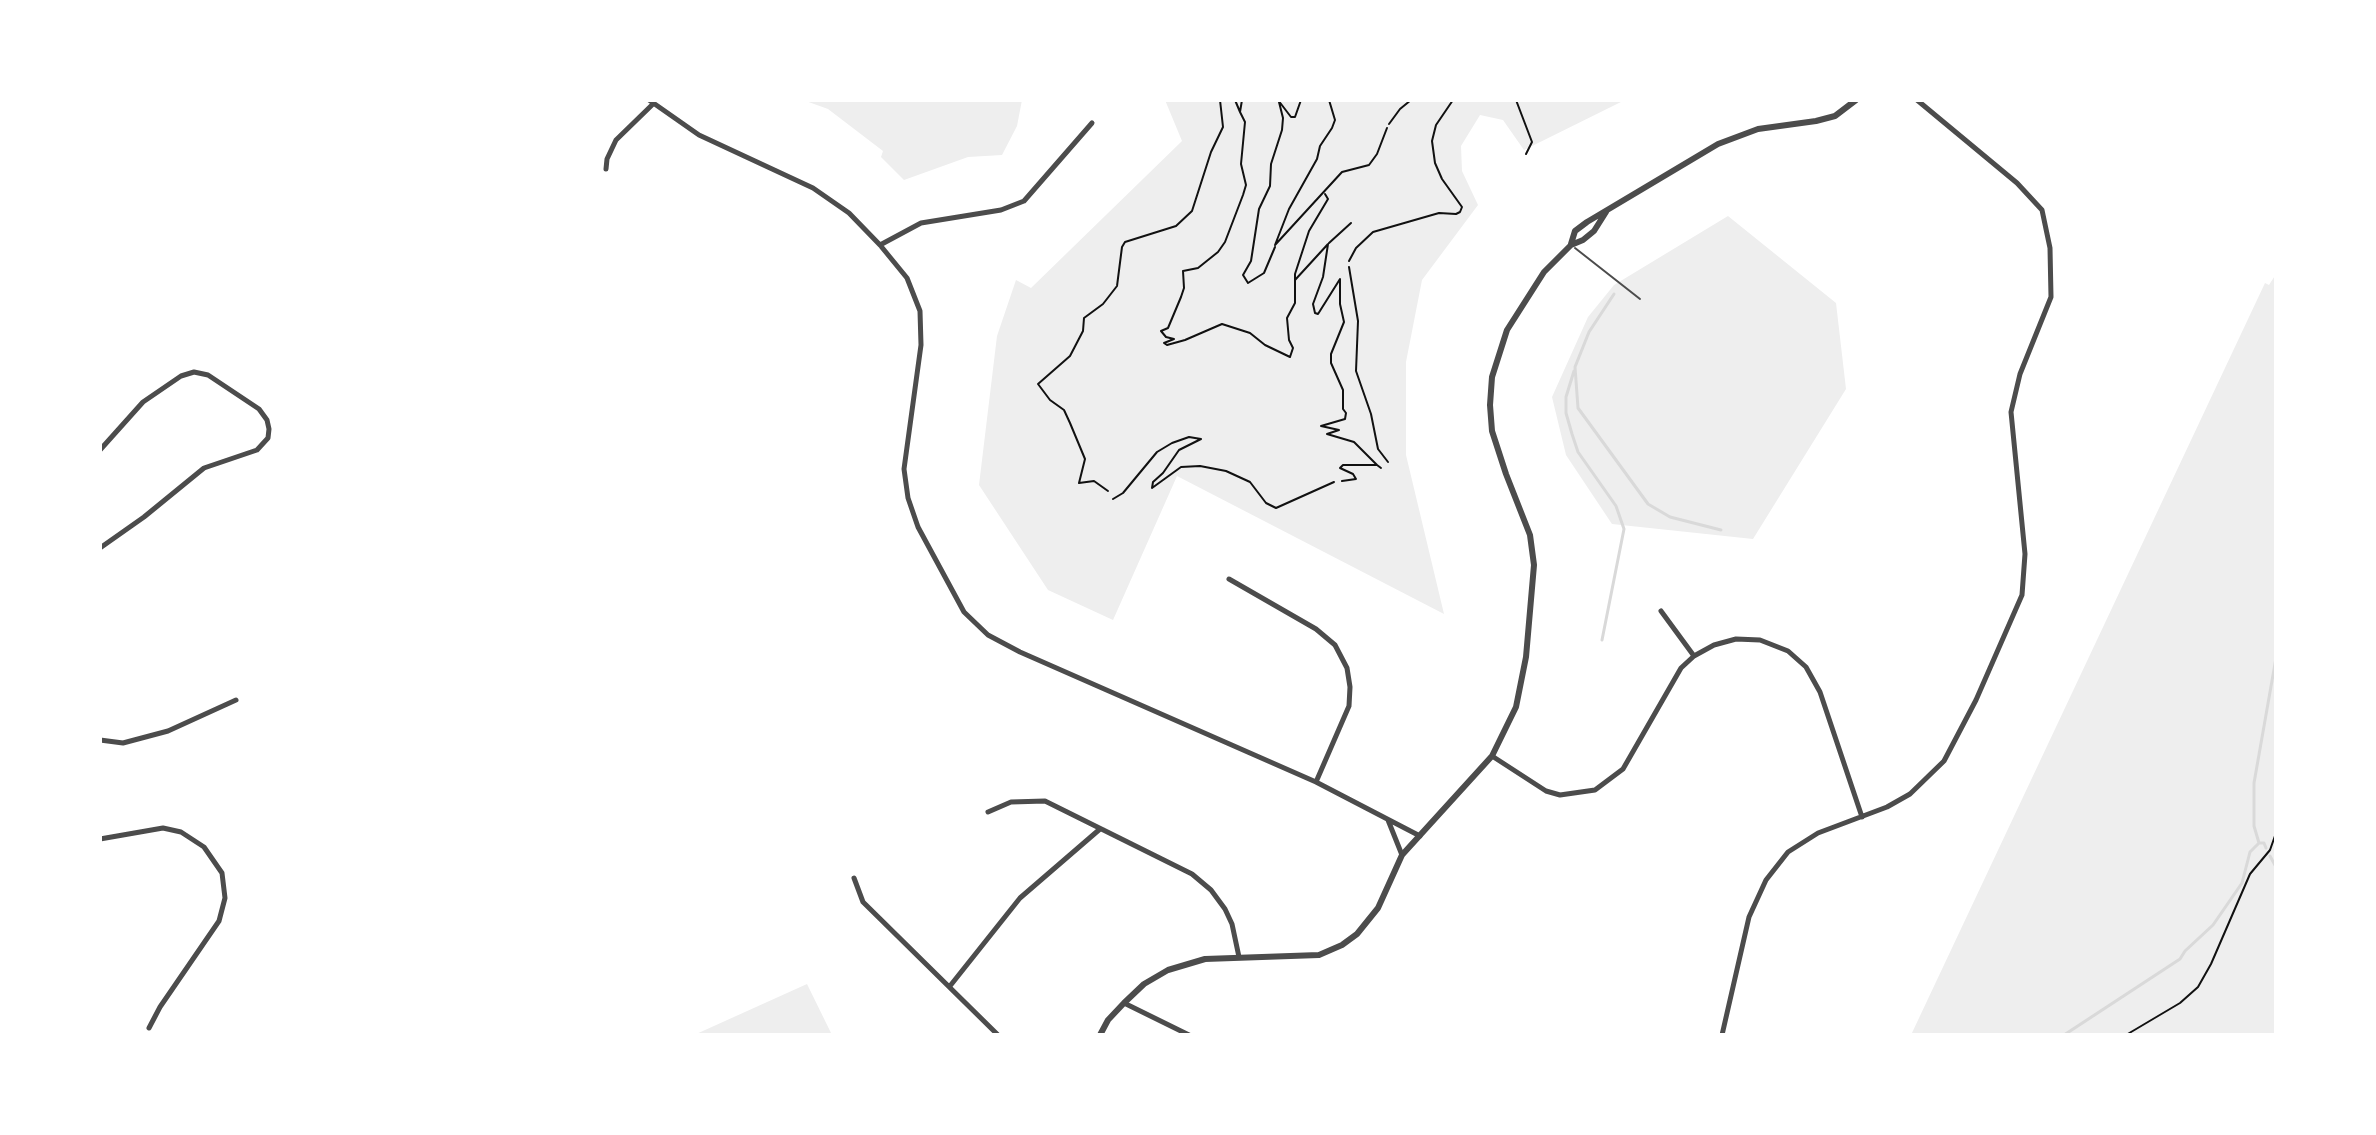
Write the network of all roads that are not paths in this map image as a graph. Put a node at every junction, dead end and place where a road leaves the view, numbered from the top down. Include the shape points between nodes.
1 (1856, 100) edge
2 (1917, 100) edge
3 (651, 102) edge
4 (1092, 123) dead end
5 (606, 169) dead end
6 (1606, 212) junction
7 (880, 245) junction
8 (1571, 245) junction
9 (1640, 299) dead end
10 (100, 450) edge
11 (100, 548) edge
12 (1229, 579) dead end
13 (1661, 611) dead end
14 (1694, 656) junction
15 (236, 700) dead end
16 (100, 740) edge
17 (1492, 756) junction
18 (1316, 782) junction
19 (988, 812) dead end
20 (1862, 817) junction
21 (1388, 819) junction
22 (1100, 829) junction
23 (1421, 837) junction
24 (100, 839) edge
25 (1402, 855) junction
26 (854, 878) dead end
27 (1239, 957) junction
28 (950, 986) junction
29 (1124, 1003) junction
30 (149, 1028) dead end
31 (998, 1035) edge
32 (1100, 1035) edge
33 (1189, 1035) edge
34 (1722, 1035) edge

1 - 6 street via 1826,119 1758,129 1718,144
2 - 20 street via 2042,210 2050,248 2051,297 2011,412 2025,554 2022,595 1944,761 1910,794
3 - 5 street via 616,140
3 - 7 street via 699,135 813,188 849,213
4 - 7 street via 1024,201 921,223
6 - 8 street via 1594,231
6 - 8 street via 1575,231
7 - 18 street via 907,278 920,311 921,345 904,469 908,498 964,612 988,635 1020,652
8 - 9 lane
8 - 17 street via 1544,272 1507,330 1492,377 1492,431 1530,535 1534,565 1516,707
10 - 11 street via 143,402 194,372 208,375 259,409 269,429 257,450 204,468
12 - 18 street via 1316,629 1335,645 1347,668 1349,706
13 - 14 street
14 - 17 street via 1681,668 1623,769 1595,790 1578,795 1546,791
14 - 20 street via 1736,639 1760,640 1788,651 1806,667 1820,692
15 - 16 street via 168,731 123,743
17 - 23 street
18 - 21 street
19 - 22 street via 1011,802 1045,801
20 - 34 street via 1818,833 1788,852 1766,880 1749,917
21 - 23 street
21 - 25 street
22 - 27 street via 1192,874 1211,890 1232,924
22 - 28 street via 1020,898
23 - 25 street
24 - 30 street via 163,828 181,832 204,847 222,873 225,898 219,921
25 - 27 street via 1378,908 1342,945 1319,955
26 - 28 street via 863,902
27 - 29 street via 1205,959 1168,970
28 - 31 street
29 - 32 street
29 - 33 street

